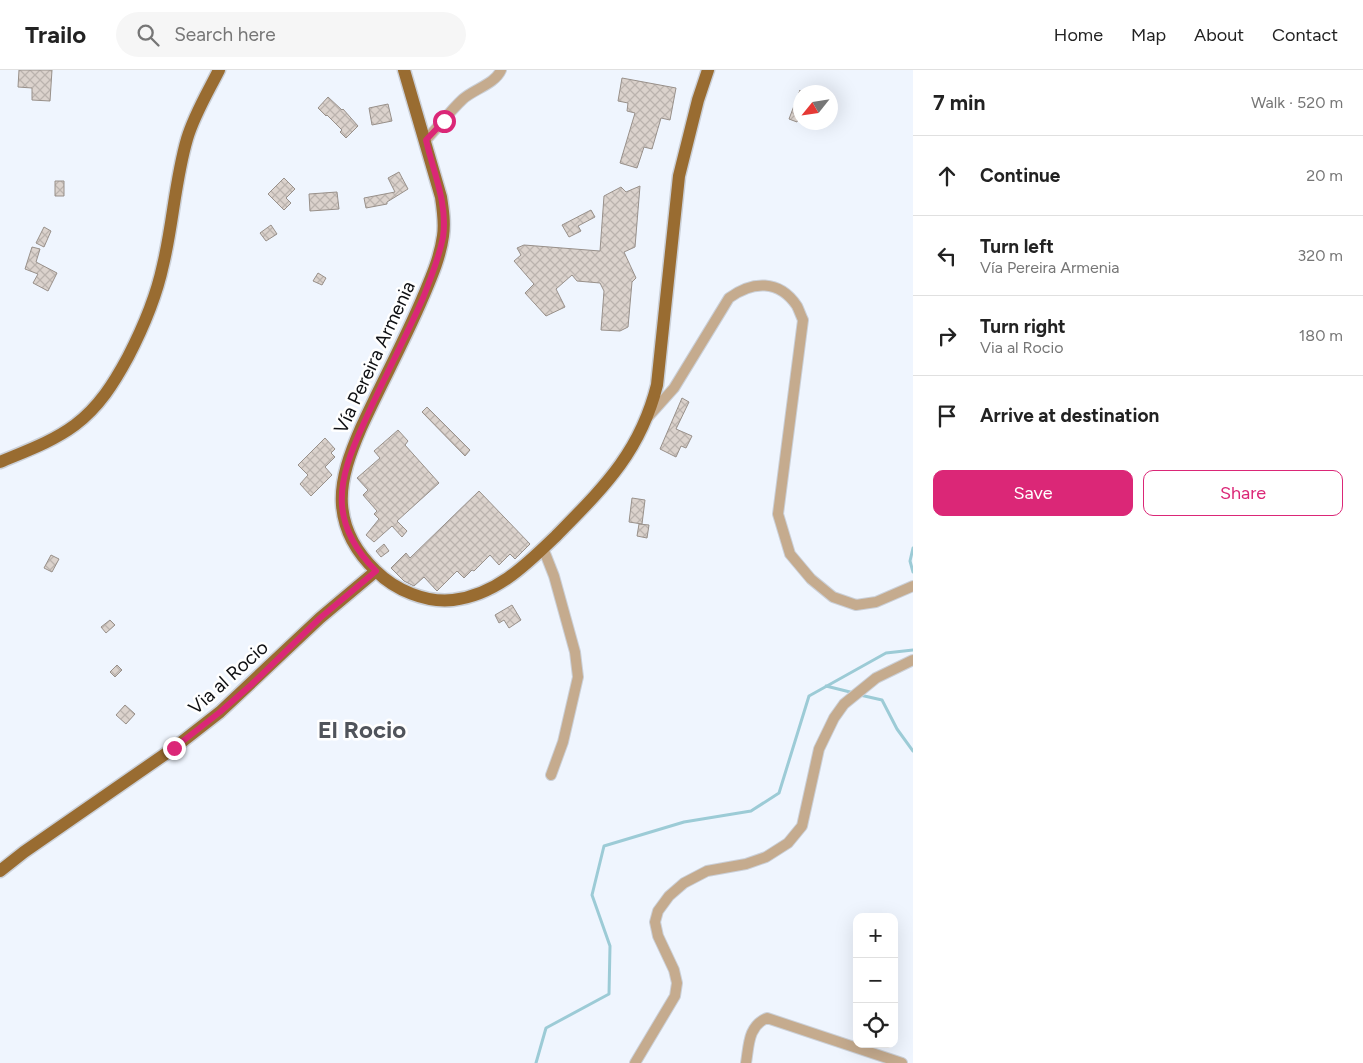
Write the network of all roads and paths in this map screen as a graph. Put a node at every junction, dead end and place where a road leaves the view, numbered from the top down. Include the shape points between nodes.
1 (219, 70) edge
2 (404, 70) edge
3 (501, 70) edge
4 (708, 70) edge
5 (426, 140) junction
6 (647, 417) junction
7 (0, 462) edge
8 (543, 548) junction
9 (376, 571) junction
10 (913, 586) edge
11 (913, 660) edge
12 (550, 775) dead end
13 (0, 871) edge
14 (635, 1063) edge
15 (746, 1063) edge
16 (902, 1063) edge

1 - 7 main road via 187,138 164,264 145,321 120,374 102,399 76,424 45,443
2 - 5 main road, Vía Pereira Armenia
3 - 5 street via 490,82 464,98
4 - 6 main road, Vía Pereira Armenia via 679,176 657,385
5 - 9 main road, Vía Pereira Armenia via 443,209 441,246 415,315 354,445 343,486 342,503 348,531 358,551
6 - 8 main road, Vía Pereira Armenia via 612,477
6 - 10 street via 674,388 729,298 758,284 780,290 797,306 803,320 778,514 790,554 811,580 833,597 856,605 876,602
8 - 9 main road, Vía Pereira Armenia via 505,581 462,599 433,599 417,595 388,582
8 - 12 street via 575,652 578,677 564,742
9 - 13 main road, Via al Rocio via 320,618 220,712
11 - 14 street via 876,678 844,704 834,718 819,748 802,826 788,843 766,857 707,871 684,883 658,911 655,922 658,936 677,983 675,996
15 - 16 street via 752,1030 767,1018

